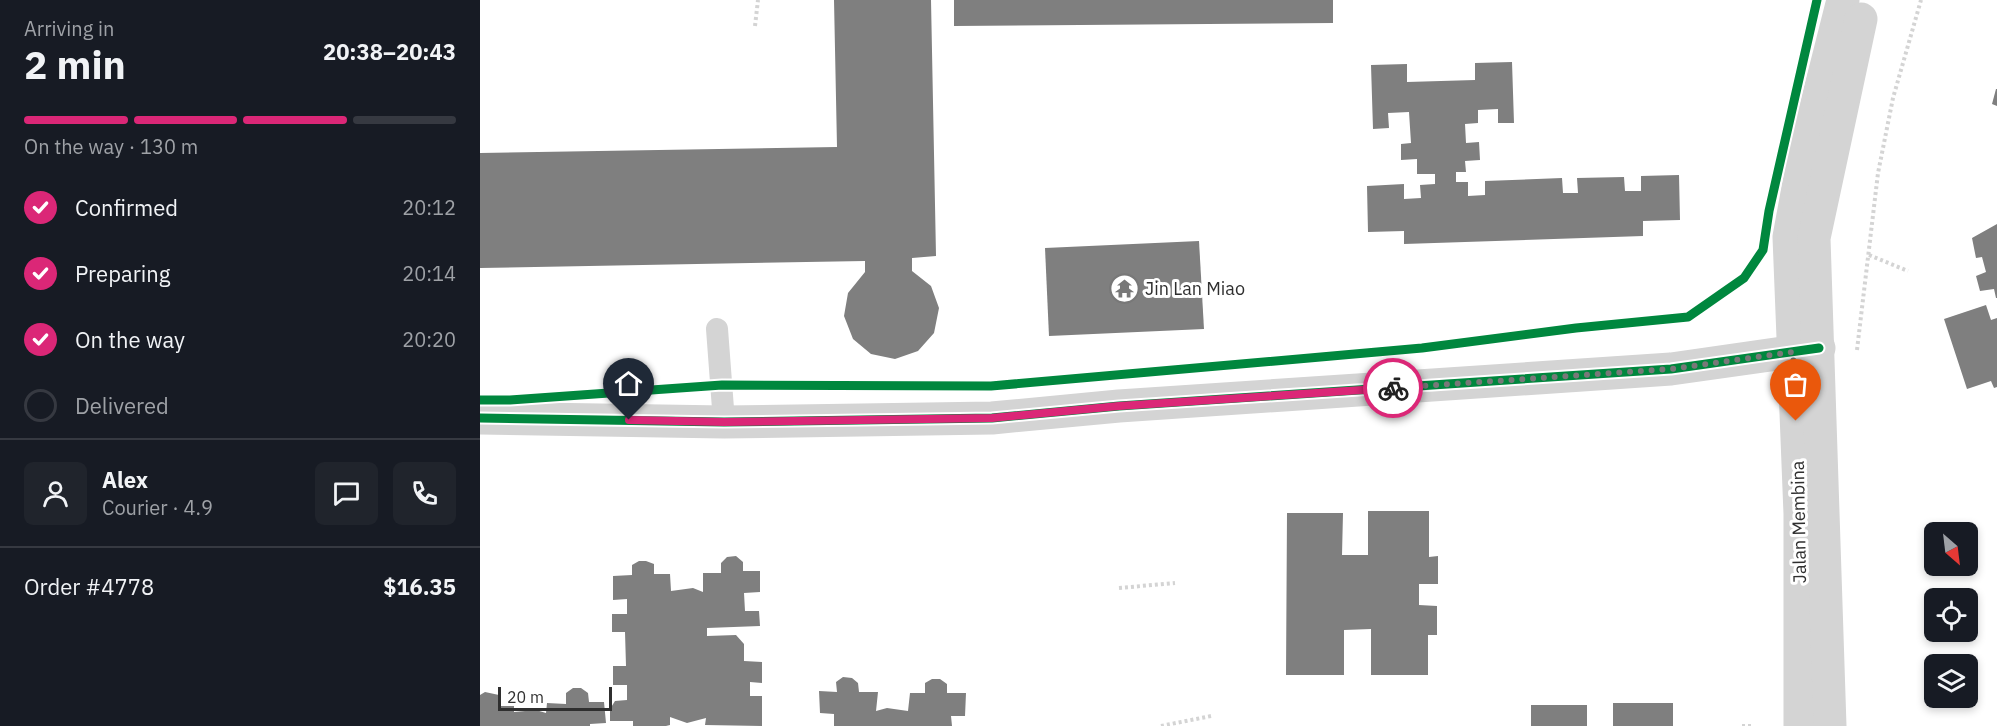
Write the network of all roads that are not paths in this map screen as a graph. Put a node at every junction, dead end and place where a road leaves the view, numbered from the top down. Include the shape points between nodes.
1 (1843, 0) edge
2 (1866, 0) edge
3 (717, 329) dead end
4 (1806, 350) junction
5 (480, 418) edge
6 (724, 422) junction
7 (1800, 726) edge
8 (1830, 726) edge

1 - 4 street, Jalan Membina via 1805,150 1789,237
2 - 4 street, Jalan Membina via 1814,238
3 - 6 lane
4 - 6 street via 1671,369 992,418
4 - 7 street, Jalan Membina via 1800,514
4 - 8 street, Jalan Membina
5 - 6 street

